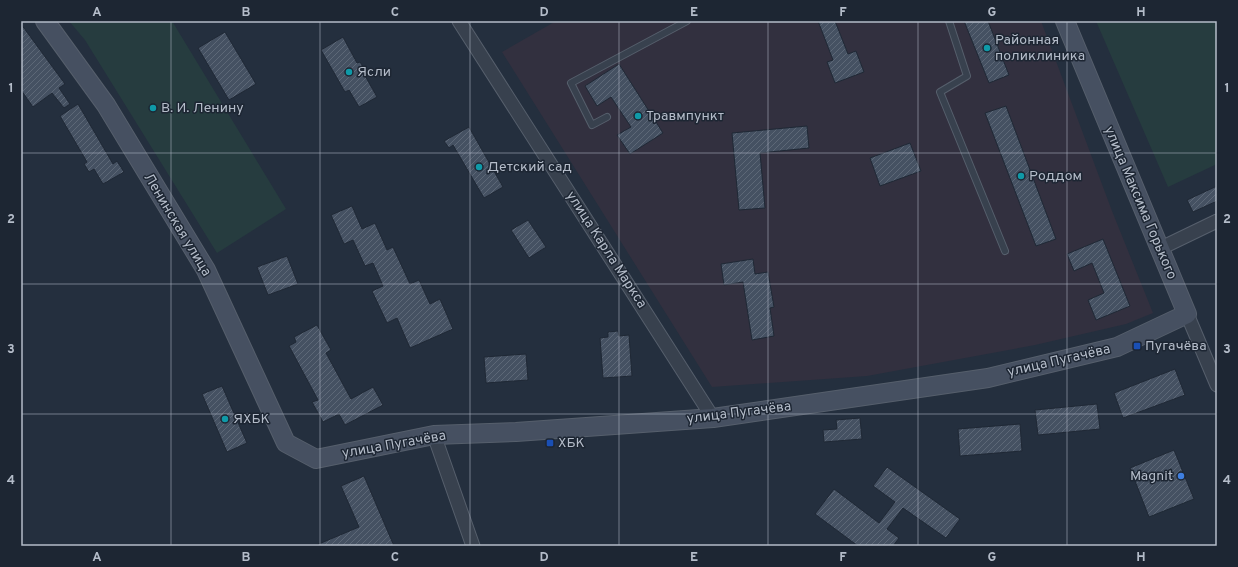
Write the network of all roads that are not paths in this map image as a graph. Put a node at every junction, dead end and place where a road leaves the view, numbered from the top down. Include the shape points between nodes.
1 (45, 21) edge
2 (459, 21) edge
3 (686, 21) edge
4 (949, 21) edge
5 (1064, 21) edge
6 (607, 117) dead end
7 (1217, 221) edge
8 (1159, 249) junction
9 (1005, 251) dead end
10 (1187, 314) junction
11 (1217, 385) edge
12 (713, 418) junction
13 (434, 435) junction
14 (286, 443) joint
15 (474, 546) edge

1 - 14 street, Ленинская улица via 106,105 206,270
2 - 12 street, улица Карла Маркса
3 - 6 lane via 571,84 592,125
4 - 9 lane via 967,76 940,92
5 - 8 street, улица Максима Горького
7 - 8 street
8 - 10 street, улица Максима Горького
10 - 11 street, улица Максима Горького
10 - 12 street, улица Пугачёва via 1118,347 988,378
12 - 13 street, улица Пугачёва
13 - 14 street, улица Пугачёва via 316,459
13 - 15 street

